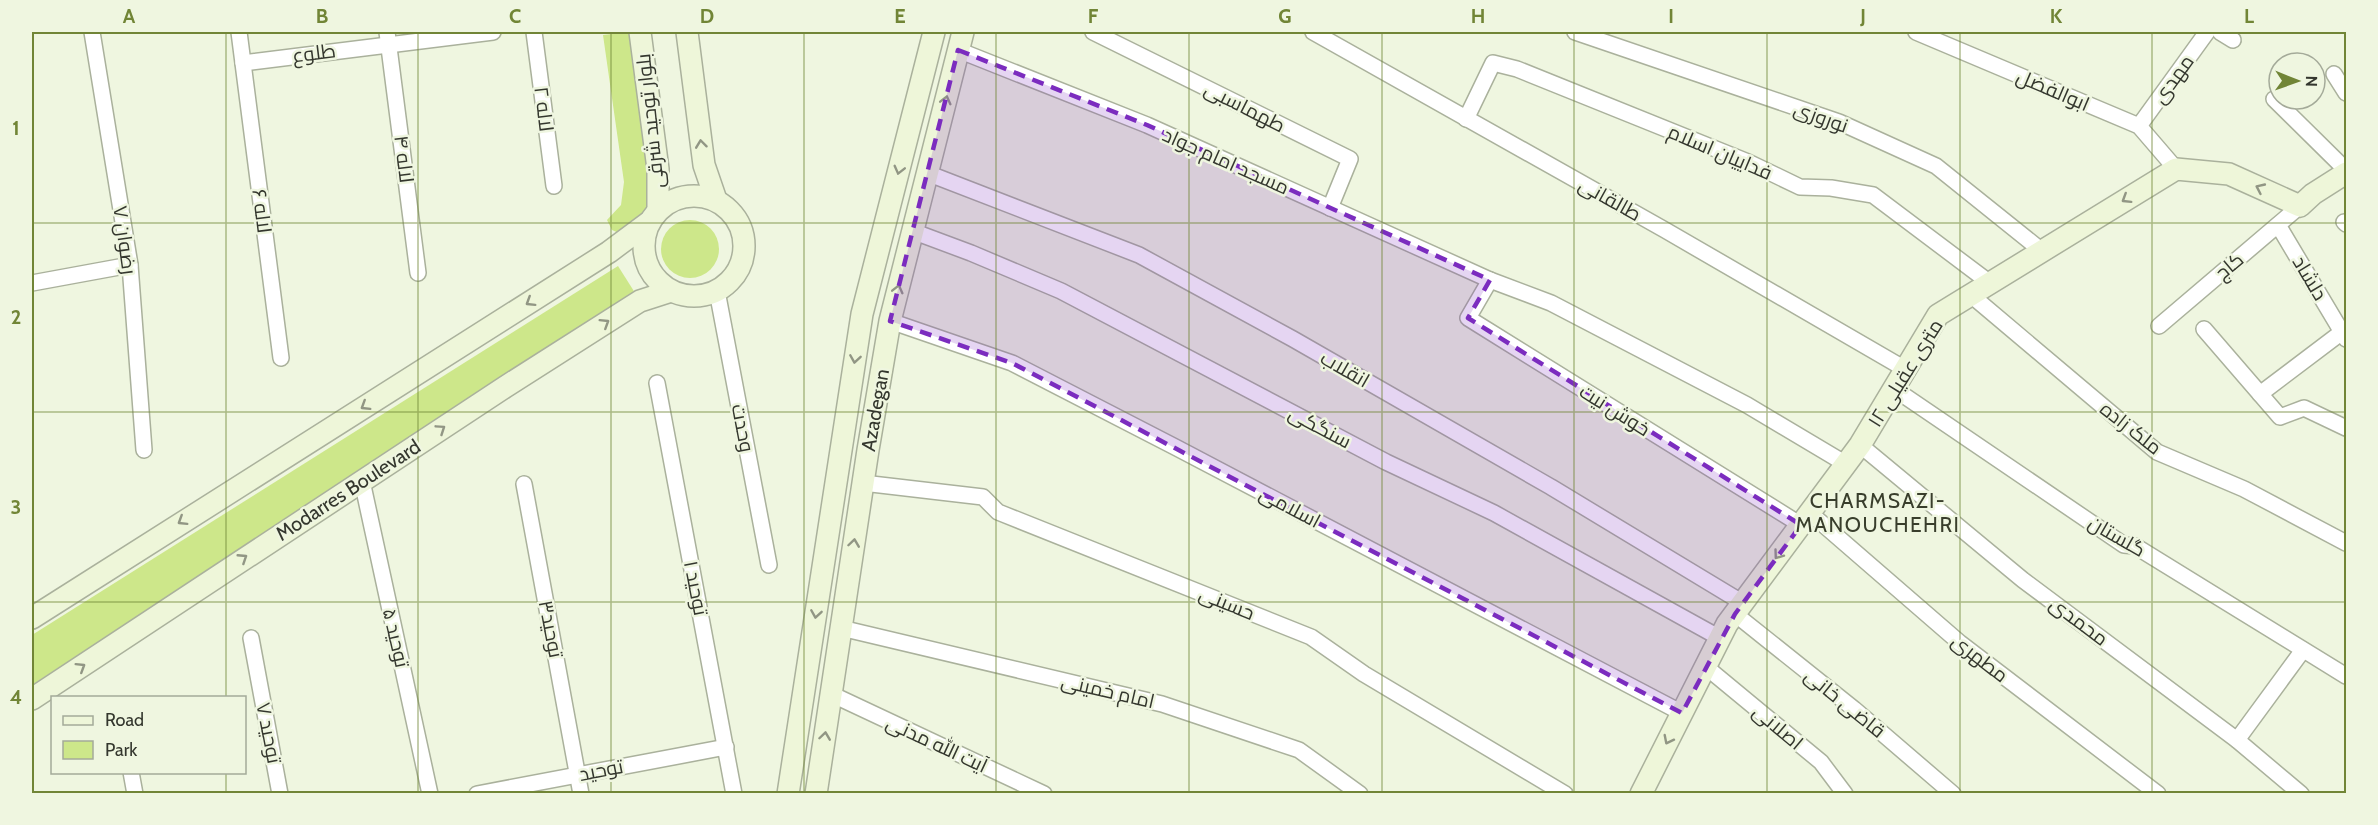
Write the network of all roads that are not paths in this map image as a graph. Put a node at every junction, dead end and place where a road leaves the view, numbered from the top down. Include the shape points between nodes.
1 (92, 32) edge
2 (238, 32) edge
3 (493, 32) edge
4 (534, 32) edge
5 (640, 32) edge
6 (687, 32) edge
7 (934, 32) edge
8 (1093, 32) edge
9 (1313, 32) edge
10 (1575, 32) edge
11 (1917, 32) edge
12 (2207, 32) edge
13 (388, 38) edge
14 (960, 40) edge
15 (243, 63) junction
16 (2334, 74) dead end
17 (2346, 93) edge
18 (2286, 111) edge
19 (1466, 119) junction
20 (2139, 126) junction
21 (2176, 169) junction
22 (2346, 171) edge
23 (927, 173) junction
24 (554, 186) dead end
25 (716, 200) junction
26 (2300, 206) junction
27 (1330, 208) junction
28 (653, 217) junction
29 (2278, 225) junction
30 (912, 231) junction
31 (2042, 251) junction
32 (130, 265) junction
33 (418, 273) dead end
34 (1490, 280) junction
35 (32, 283) edge
36 (1990, 283) junction
37 (671, 291) junction
38 (717, 291) junction
39 (1971, 295) junction
40 (890, 321) junction
41 (2159, 326) dead end
42 (2204, 329) dead end
43 (2344, 335) edge
44 (281, 358) dead end
45 (1905, 369) junction
46 (657, 383) dead end
47 (1893, 388) junction
48 (2260, 394) junction
49 (2346, 428) edge
50 (842, 445) junction
51 (1860, 445) junction
52 (144, 450) dead end
53 (868, 450) junction
54 (1846, 464) junction
55 (362, 481) junction
56 (863, 483) junction
57 (524, 484) dead end
58 (1805, 519) junction
59 (2346, 543) edge
60 (769, 565) dead end
61 (1739, 608) junction
62 (32, 618) edge
63 (841, 628) junction
64 (251, 638) dead end
65 (1720, 639) junction
66 (2303, 650) junction
67 (1706, 667) junction
68 (2346, 676) edge
69 (831, 694) junction
70 (32, 699) edge
71 (1682, 713) junction
72 (2237, 740) junction
73 (726, 747) junction
74 (132, 774) edge
75 (578, 774) junction
76 (135, 794) edge
77 (280, 794) edge
78 (430, 794) edge
79 (477, 794) edge
80 (581, 794) edge
81 (734, 794) edge
82 (788, 794) edge
83 (816, 794) edge
84 (1044, 794) edge
85 (1360, 794) edge
86 (1565, 794) edge
87 (1641, 794) edge
88 (1845, 794) edge
89 (1953, 794) edge
90 (2158, 794) edge
91 (2301, 794) edge

1 - 32 street, رضوان ۷
2 - 15 street, لاله ۶
3 - 13 street, طلوع
4 - 24 street, لاله ۲
5 - 28 street, بلوار توحید شرقی via 658,169
25 -> 6 street via 704,165
7 -> 50 street, Azadegan via 862,314
8 - 27 street, طهماسبی via 1350,159
9 - 19 street, طالقانی
10 - 31 street, نوروزی via 1839,122 1936,166
11 - 20 street, ابوالفضل
12 - 20 street, مهدی
13 - 15 street, طلوع
13 - 33 street, لاله ۴
23 -> 14 street, Azadegan
14 - 27 street, مسجد امام جواد
15 - 44 street, لاله ۶
16 - 17 street
18 - 22 street
19 - 36 street, فداییان اسلام via 1493,63 1517,69 1748,162 1800,187 1874,195
19 - 45 street, طالقانی
20 - 21 street, ابوالفضل
26 -> 21 street via 2229,174
21 -> 31 street, ۱۲ متری عقیلی
22 - 26 street
23 - 30 street, Azadegan
23 - 61 street, انقلاب via 1139,255 1541,481
25 - 28 street via 685,196 670,201
25 - 38 street via 729,210 744,238 739,269
26 - 29 street, کاج
27 - 34 street, مسجد امام جواد
28 - 37 street via 644,246 648,270
28 -> 62 street via 601,257
29 - 41 street, کاج
29 - 43 street, دلشاد
40 -> 30 street, Azadegan
30 - 65 street, سنگکی via 1060,291 1386,462 1494,513
31 - 36 street, ۱۲ متری عقیلی
32 - 35 street
32 - 52 street, رضوان ۷
34 - 54 street, مسجد امام جواد via 1551,303 1747,405
34 - 58 street, خوش نیت via 1468,318
36 - 39 street, ۱۲ متری عقیلی
37 - 38 street via 686,296
55 -> 37 street, Modarres Boulevard via 640,301
38 - 60 street, وحدت
39 - 45 street, ۱۲ متری عقیلی via 1938,315
39 - 59 street, ملک زاده via 2157,452 2244,489
40 - 53 street, Azadegan
40 - 71 street, اسلامی via 1012,363
42 - 48 street
43 - 48 street, دلشاد
45 - 47 street, ۱۲ متری عقیلی
46 - 73 street, توحید ۱
47 - 51 street, ۱۲ متری عقیلی
47 - 66 street, گلستان via 2124,545 2135,546
48 - 49 street via 2280,417 2304,408
50 - 53 street
50 -> 82 street, Azadegan
51 - 54 street, ۱۲ متری عقیلی
51 - 72 street, محمدی via 2023,580
53 - 56 street, Azadegan
54 - 58 street, ۱۲ متری عقیلی
70 -> 55 street, Modarres Boulevard
55 - 78 street, توحید ۵
63 -> 56 street, Azadegan
56 - 86 street, حسینی via 983,498 998,512 1311,637 1364,674
57 - 75 street, توحید۳
58 -> 61 street, ۱۲ متری عقیلی
58 - 90 street, مطهری
61 - 65 street, ۱۲ متری عقیلی
61 - 89 street, قاضی خانی
63 - 69 street, Azadegan
63 - 85 street, امام خمینی via 1162,704 1299,750
64 - 77 street, توحید ۷
65 - 67 street, ۱۲ متری عقیلی
66 - 68 street, گلستان
66 - 72 street
67 - 71 street, ۱۲ متری عقیلی
67 - 88 street, اصلانی via 1821,762
83 -> 69 street, Azadegan
69 - 84 street, آیت الله مدنی
71 -> 87 street, ۱۲ متری عقیلی
72 - 91 street, محمدی
73 - 75 street, توحید
73 - 81 street, توحید ۱
74 - 76 street
75 - 79 street, توحید
75 - 80 street, توحید۳

